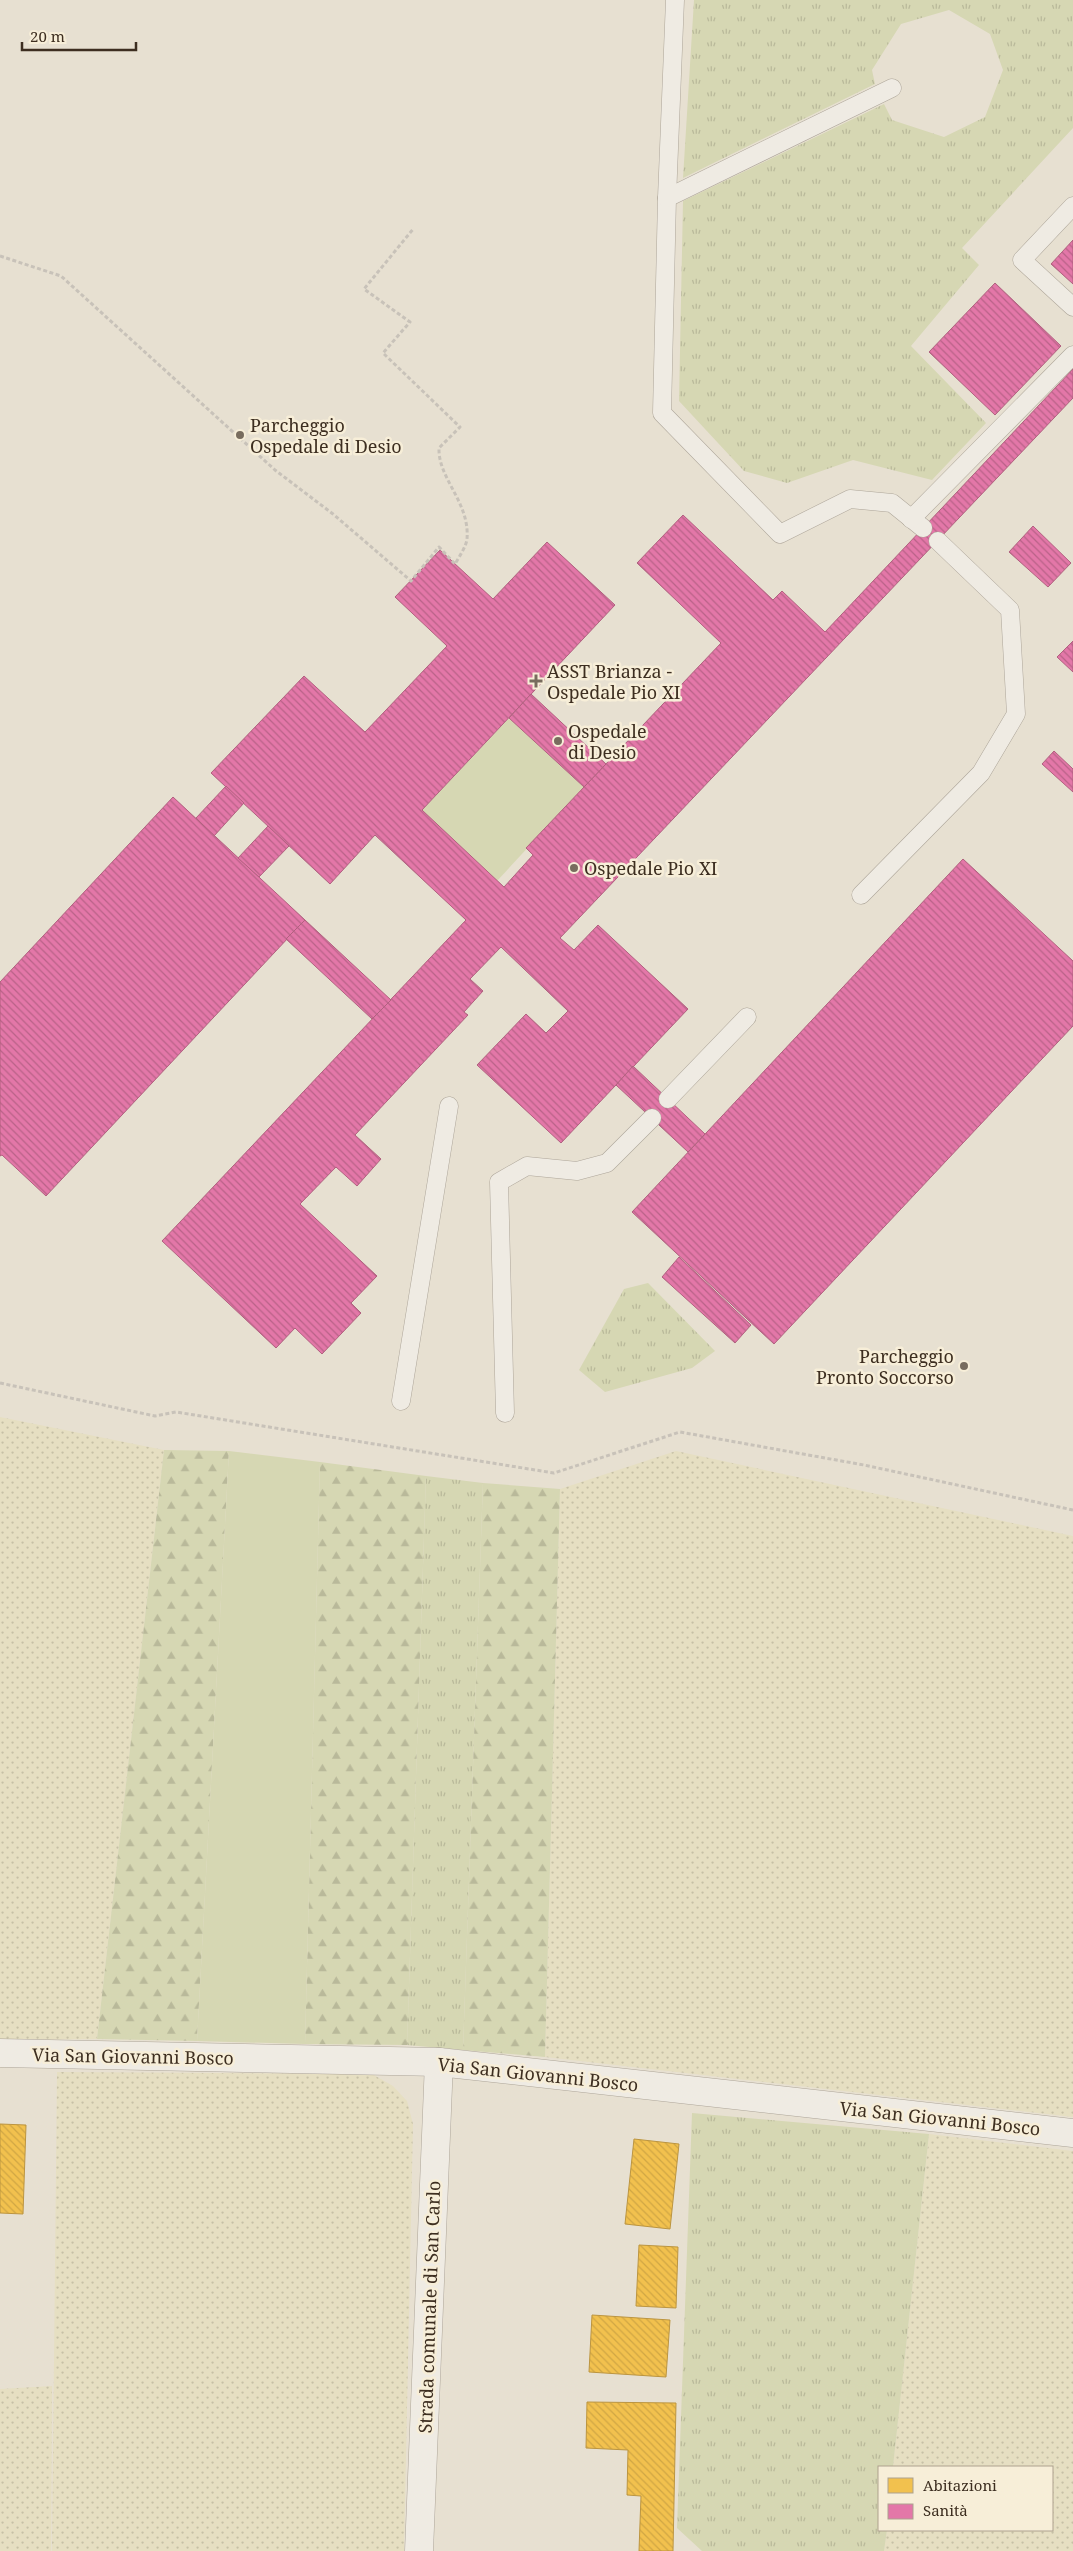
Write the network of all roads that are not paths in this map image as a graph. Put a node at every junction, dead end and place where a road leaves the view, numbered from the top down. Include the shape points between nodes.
1 (675, 0) edge
2 (892, 88) dead end
3 (667, 198) junction
4 (1073, 206) edge
5 (1073, 307) edge
6 (1073, 355) edge
7 (938, 542) dead end
8 (861, 895) dead end
9 (747, 1017) dead end
10 (668, 1099) dead end
11 (449, 1106) dead end
12 (652, 1118) dead end
13 (401, 1401) dead end
14 (505, 1413) dead end
15 (0, 2053) edge
16 (439, 2062) junction
17 (1073, 2133) edge
18 (419, 2551) edge

1 - 3 lane
2 - 3 lane
3 - 6 lane via 662,413 780,534 850,499 892,503 917,523
4 - 5 lane via 1022,260
7 - 8 lane via 1010,610 1016,714 981,773
9 - 10 lane
11 - 13 lane
12 - 14 lane via 607,1163 577,1170 527,1166 499,1182
15 - 16 street, Via San Giovanni Bosco
16 - 17 street, Via San Giovanni Bosco
16 - 18 street, Strada comunale di San Carlo

